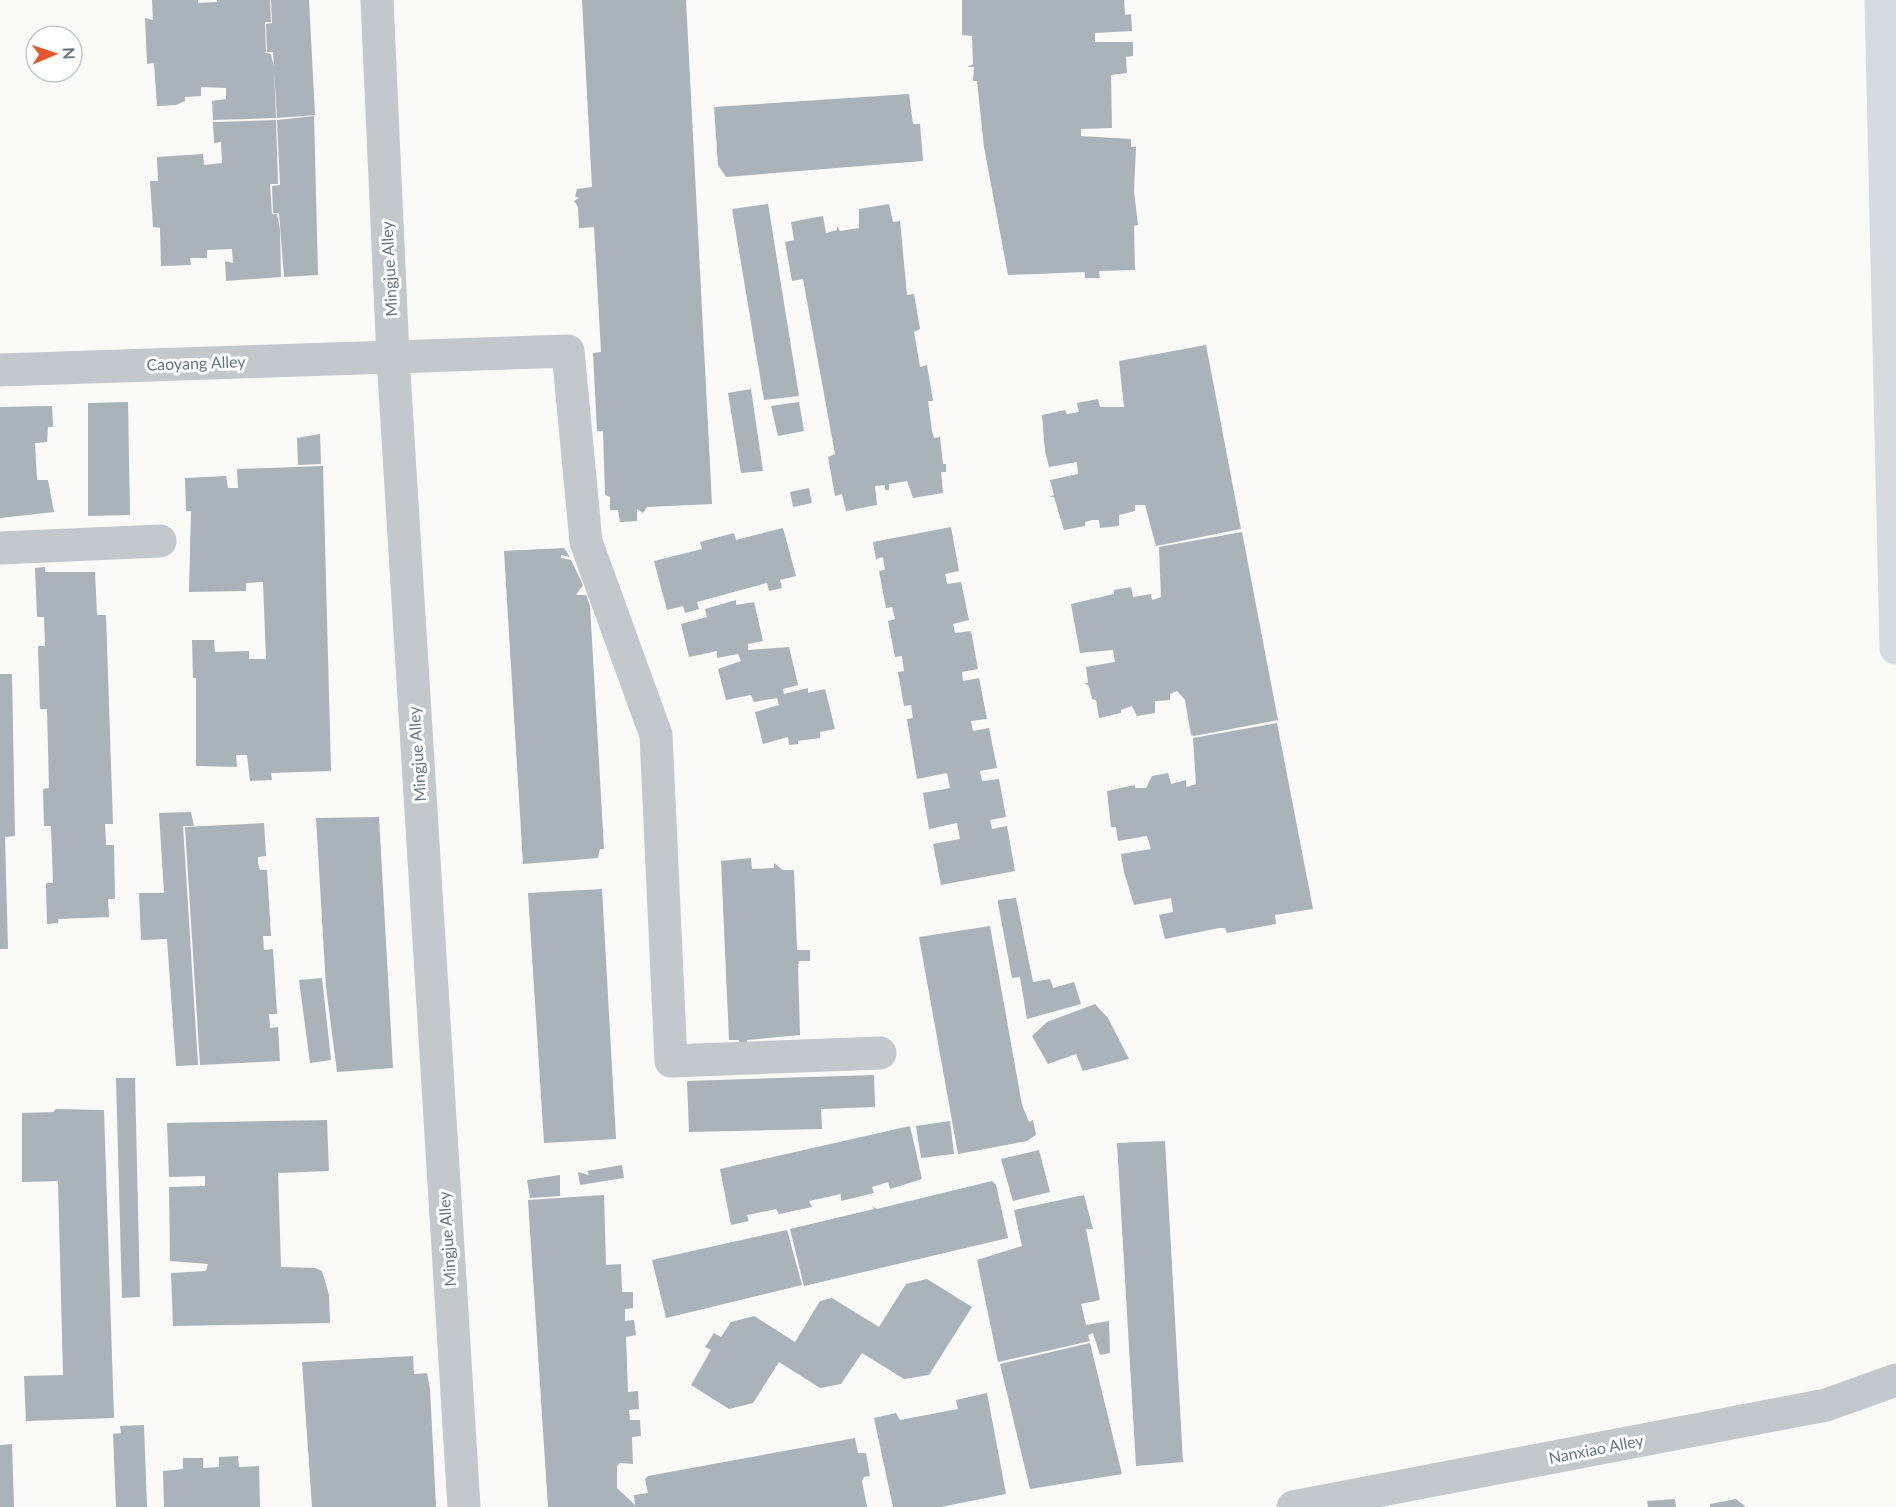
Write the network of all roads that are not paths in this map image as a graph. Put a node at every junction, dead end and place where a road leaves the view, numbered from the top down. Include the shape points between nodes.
1 (377, 0) edge
2 (1881, 0) edge
3 (393, 357) junction
4 (0, 370) edge
5 (160, 541) dead end
6 (0, 548) edge
7 (1896, 648) edge
8 (879, 1053) dead end
9 (1896, 1380) edge
10 (464, 1507) edge
11 (1293, 1507) edge

1 - 3 street, Mingjue Alley
2 - 7 main road
3 - 4 street, Caoyang Alley
3 - 8 street, Caoyang Alley via 568,351 586,542 656,735 672,1061
3 - 10 street, Mingjue Alley
5 - 6 street
9 - 11 street, Nanxiao Alley via 1826,1405

